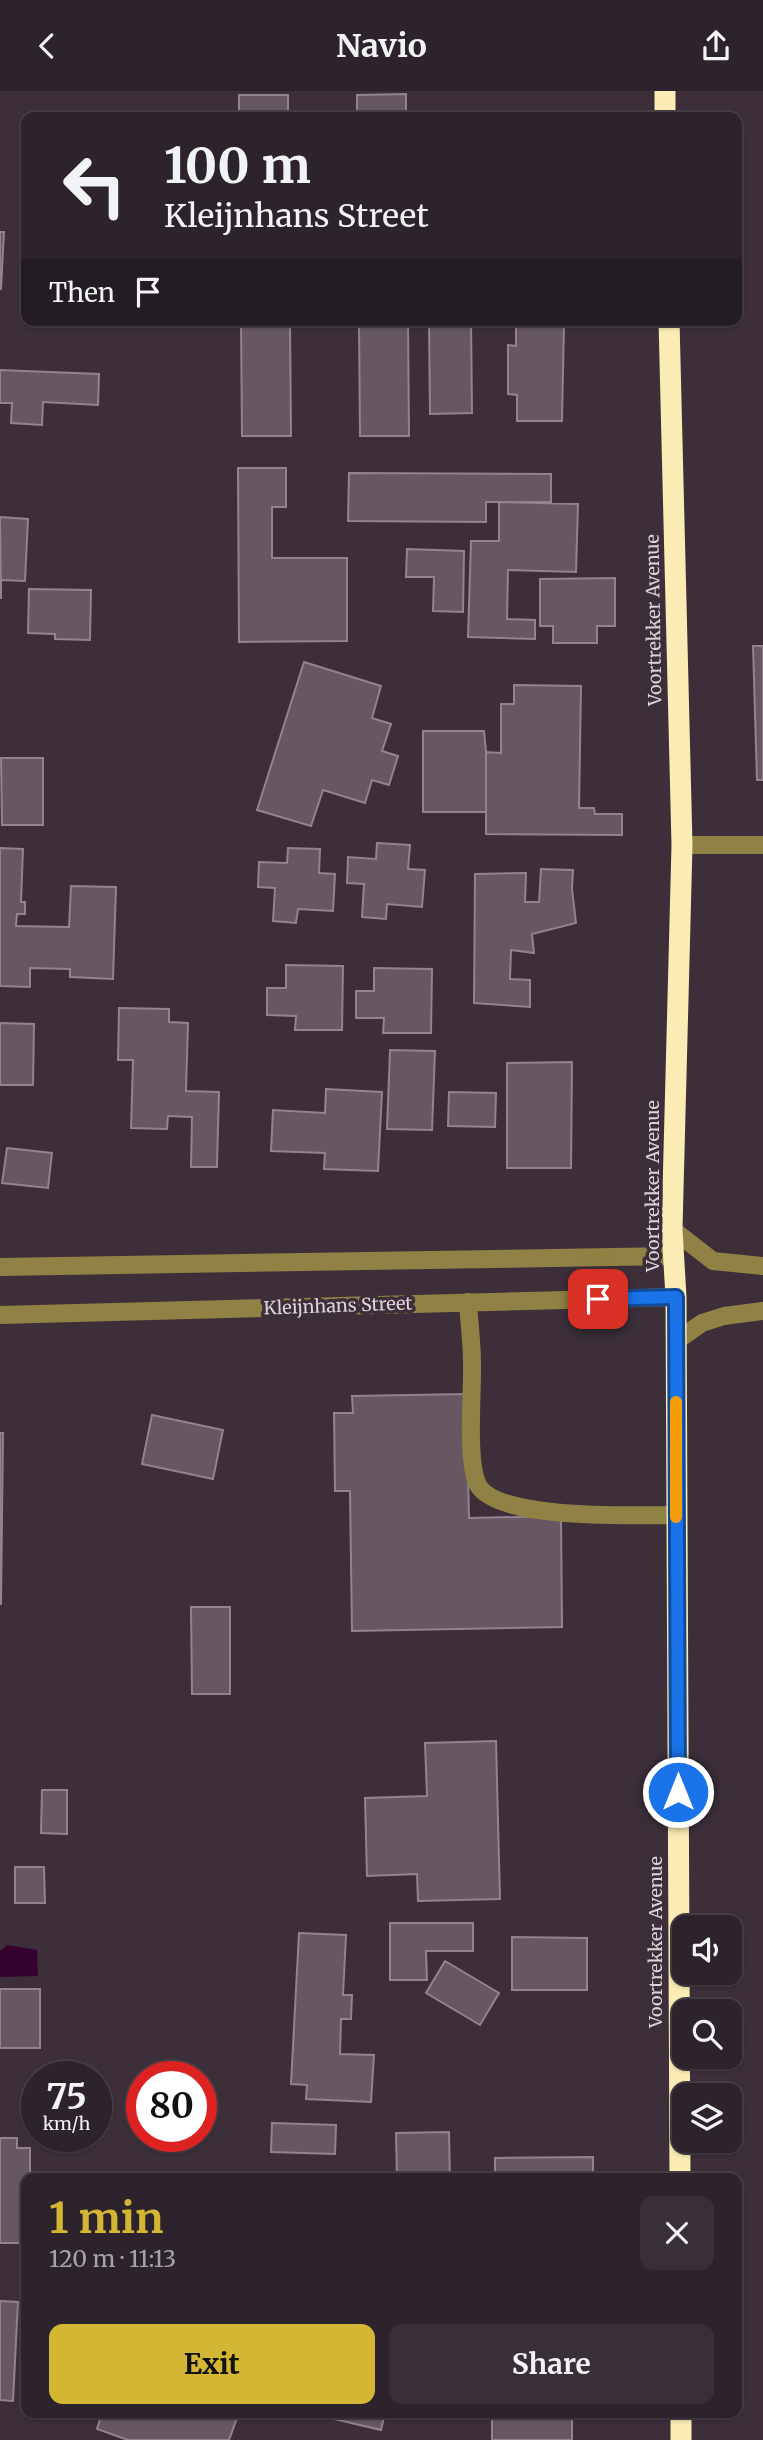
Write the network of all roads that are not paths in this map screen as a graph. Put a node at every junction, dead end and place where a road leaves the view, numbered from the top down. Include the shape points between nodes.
1 (665, 91) edge
2 (665, 112) edge
3 (669, 326) edge
4 (682, 845) junction
5 (763, 845) edge
6 (672, 1229) junction
7 (674, 1256) junction
8 (763, 1266) edge
9 (0, 1268) edge
10 (676, 1297) junction
11 (468, 1302) junction
12 (763, 1311) edge
13 (0, 1315) edge
14 (675, 1342) junction
15 (676, 1515) junction
16 (680, 2173) edge
17 (681, 2418) edge
18 (681, 2440) edge

1 - 2 highway
3 - 4 highway, Voortrekker Avenue
4 - 5 street
4 - 6 highway, Voortrekker Avenue
6 - 7 highway, Voortrekker Avenue
6 - 8 street via 713,1261
7 - 9 street
7 - 10 highway, Voortrekker Avenue
10 - 11 street, Kleijnhans Street
10 - 14 highway, Voortrekker Avenue
11 - 13 street, Kleijnhans Street
11 - 15 street via 471,1431 478,1485 500,1500 568,1514
12 - 14 street via 702,1322
14 - 15 highway, Voortrekker Avenue
15 - 16 highway, Voortrekker Avenue
17 - 18 highway

